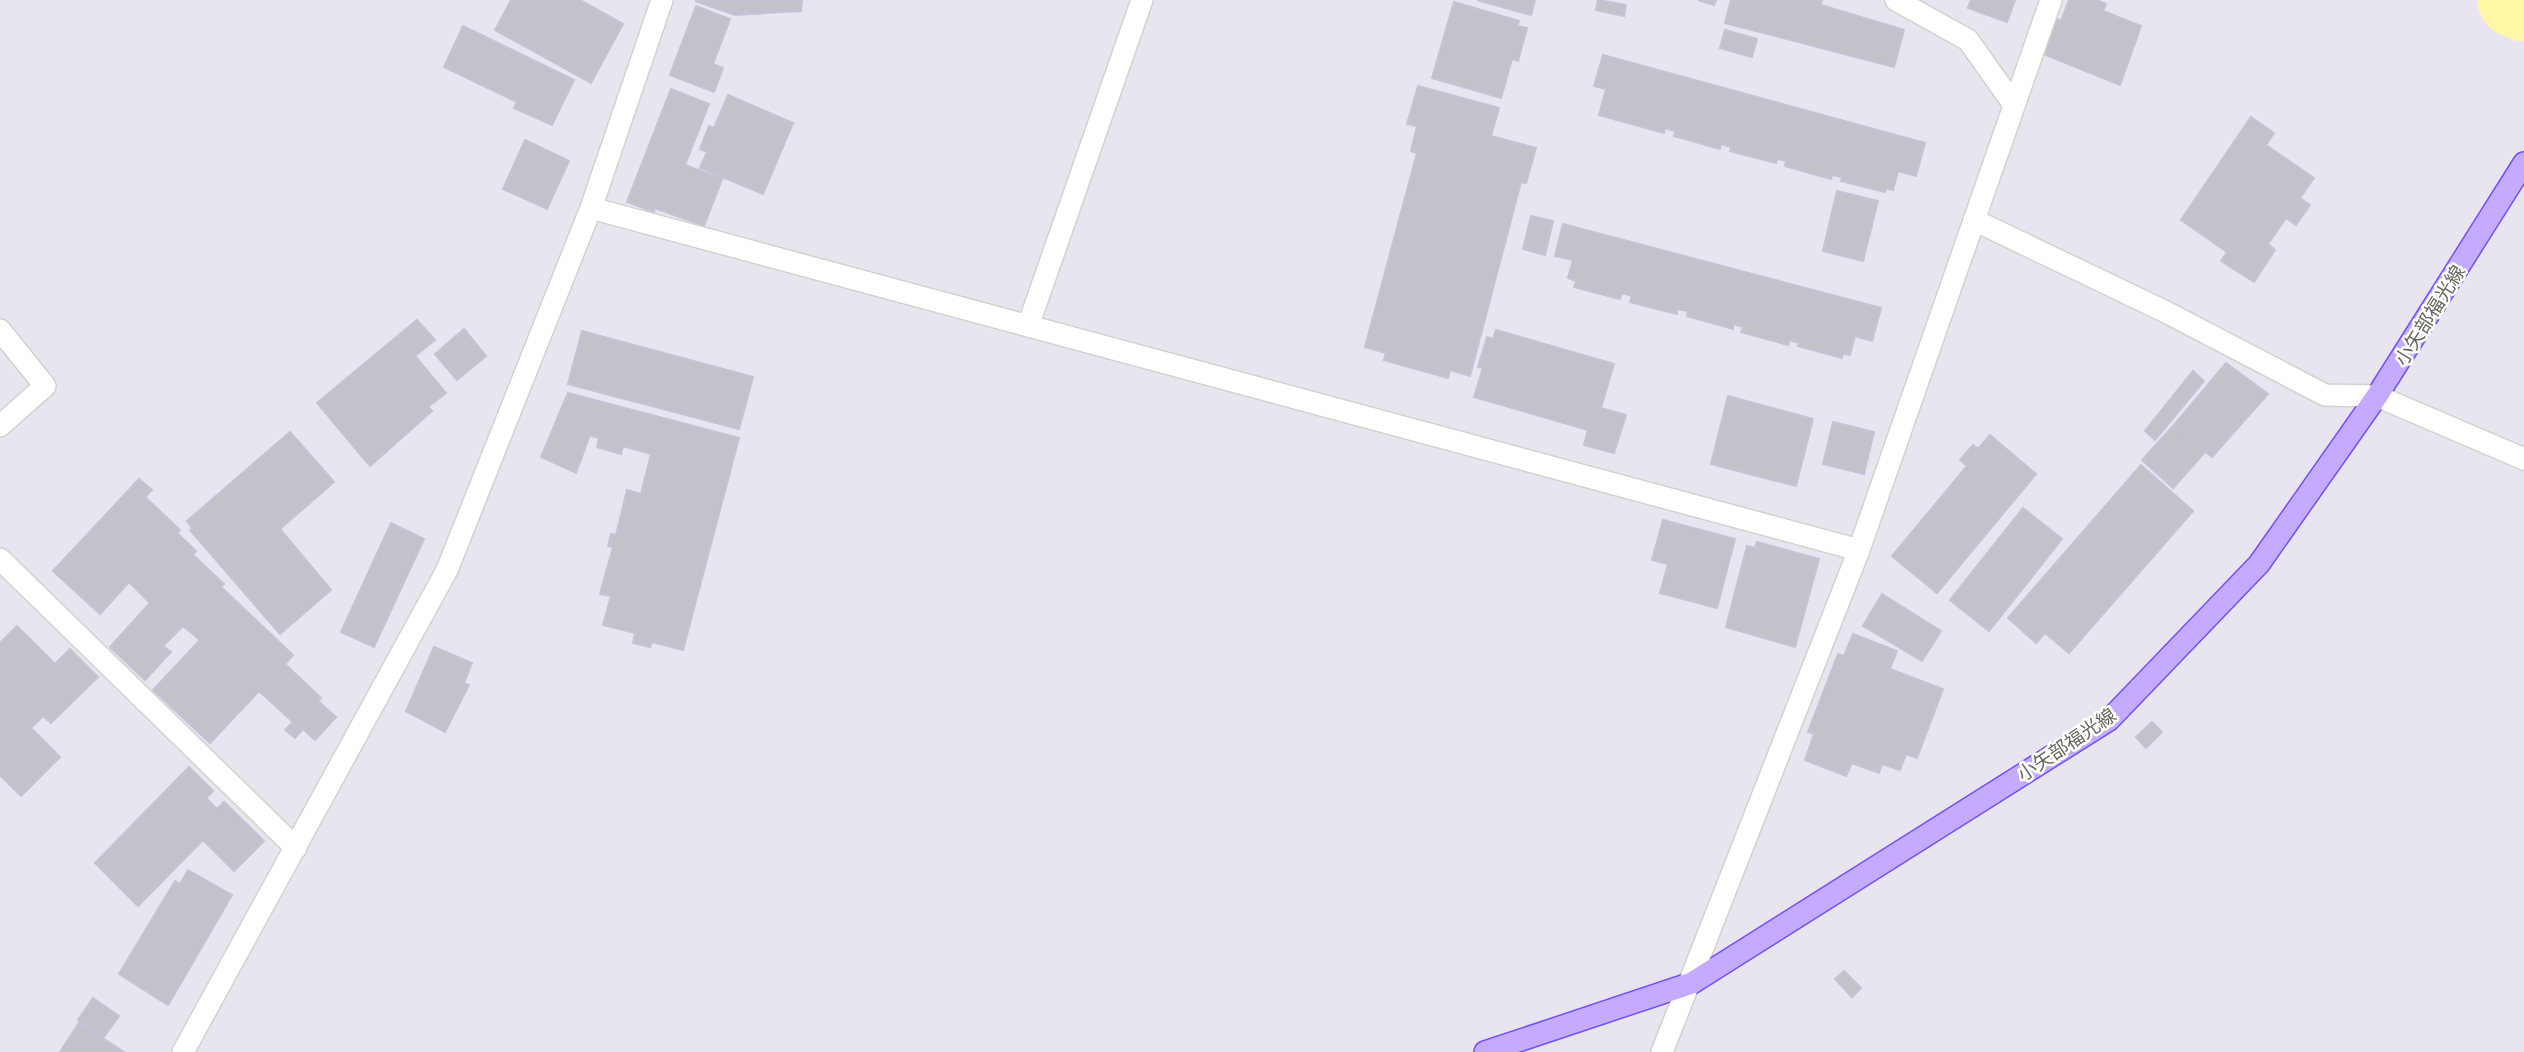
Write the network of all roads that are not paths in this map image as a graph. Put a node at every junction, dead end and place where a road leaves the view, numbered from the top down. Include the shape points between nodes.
1 (662, 0) edge
2 (1142, 0) edge
3 (1896, 0) edge
4 (2051, 0) edge
5 (2014, 105) junction
6 (2524, 163) edge
7 (591, 208) junction
8 (1975, 220) junction
9 (1028, 326) junction
10 (0, 330) edge
11 (2377, 396) junction
12 (0, 426) edge
13 (2524, 459) edge
14 (1860, 550) junction
15 (0, 559) edge
16 (296, 848) junction
17 (1692, 983) junction
18 (183, 1052) edge
19 (1485, 1052) edge
20 (1662, 1052) edge

1 - 7 street
2 - 9 street
3 - 5 street via 1968,40
4 - 5 street
5 - 8 street
6 - 11 main road, 小矢部福光線
7 - 9 street
7 - 16 street via 447,570
8 - 11 street via 2325,395
8 - 14 street
9 - 14 street
10 - 12 street via 45,386
11 - 13 street
11 - 17 main road, 小矢部福光線 via 2259,564 2109,720
14 - 17 street
15 - 16 street
16 - 18 street
17 - 19 main road, 小矢部福光線
17 - 20 street

